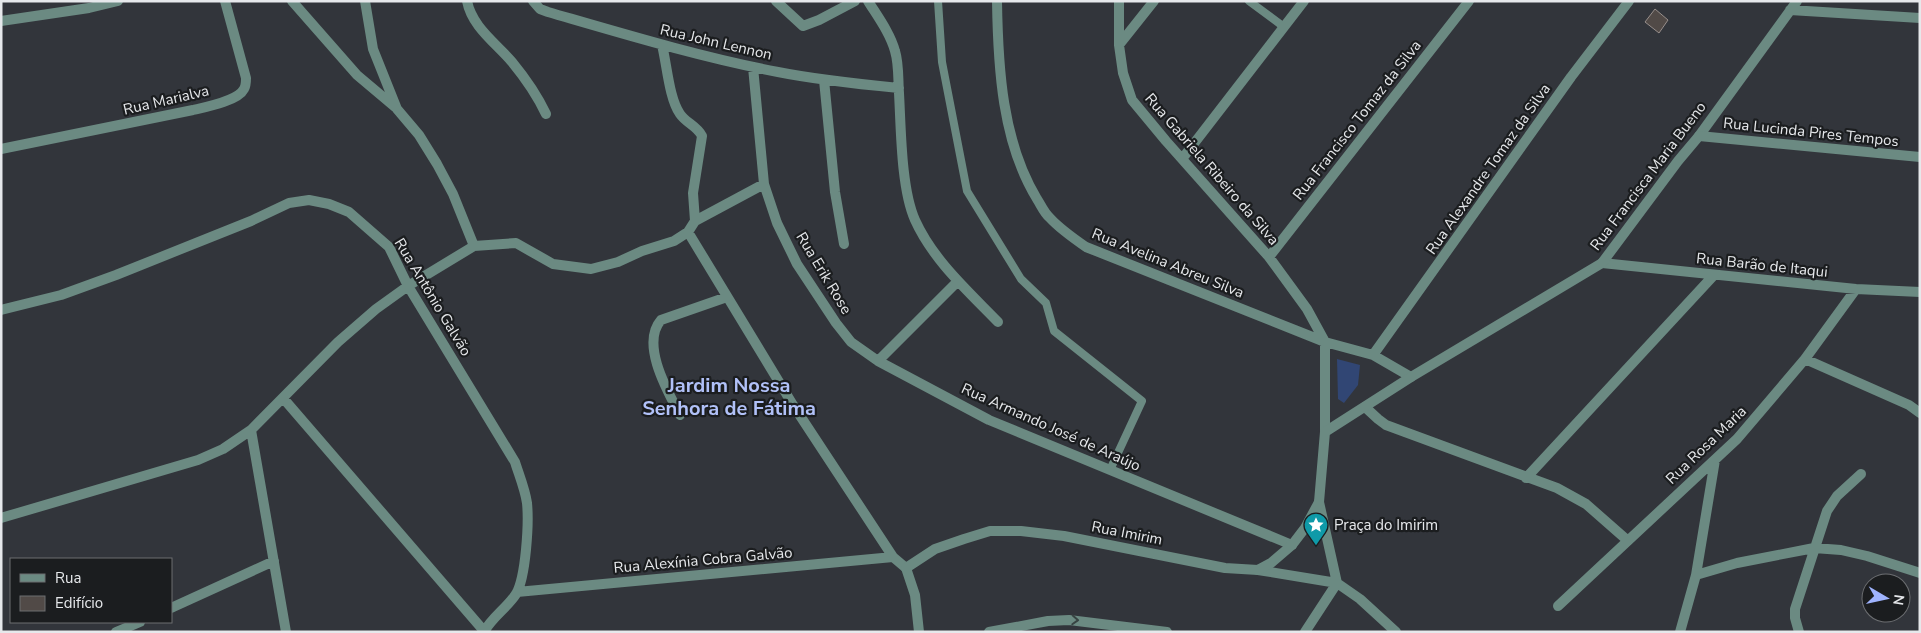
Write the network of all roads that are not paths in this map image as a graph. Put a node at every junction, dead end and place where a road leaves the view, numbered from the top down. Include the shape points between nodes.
1 (118, 1) edge
2 (225, 1) edge
3 (292, 1) edge
4 (364, 1) edge
5 (467, 1) edge
6 (533, 1) edge
7 (776, 1) edge
8 (855, 1) edge
9 (868, 1) edge
10 (938, 1) edge
11 (997, 1) edge
12 (1119, 1) edge
13 (1154, 1) edge
14 (1249, 1) edge
15 (1304, 1) edge
16 (1469, 1) edge
17 (1629, 1) edge
18 (1794, 6) edge
19 (1920, 18) edge
20 (1, 22) edge
21 (1284, 27) junction
22 (662, 45) junction
23 (1119, 45) junction
24 (753, 67) junction
25 (824, 80) junction
26 (899, 88) junction
27 (397, 109) junction
28 (546, 114) dead end
29 (1699, 136) junction
30 (1, 149) edge
31 (1920, 157) edge
32 (1182, 159) junction
33 (764, 184) junction
34 (695, 221) junction
35 (688, 232) junction
36 (844, 244) dead end
37 (474, 246) junction
38 (1269, 257) junction
39 (1602, 263) junction
40 (1714, 275) junction
41 (958, 281) junction
42 (408, 286) junction
43 (1856, 289) junction
44 (1920, 292) edge
45 (727, 297) junction
46 (1, 310) edge
47 (998, 322) dead end
48 (1326, 342) junction
49 (1373, 355) junction
50 (1805, 358) junction
51 (878, 361) junction
52 (1411, 377) junction
53 (283, 398) junction
54 (1914, 406) edge
55 (1365, 407) junction
56 (1920, 413) edge
57 (680, 415) dead end
58 (251, 430) junction
59 (1325, 432) junction
60 (1715, 460) junction
61 (1110, 470) junction
62 (1861, 474) dead end
63 (1526, 478) junction
64 (1319, 502) junction
65 (1, 518) edge
66 (1627, 540) junction
67 (1292, 545) junction
68 (1814, 548) junction
69 (893, 557) junction
70 (274, 561) junction
71 (906, 568) junction
72 (1258, 570) junction
73 (1920, 573) edge
74 (1696, 574) junction
75 (1337, 583) junction
76 (516, 592) junction
77 (1558, 606) dead end
78 (172, 608) edge
79 (138, 623) edge
80 (1027, 629) edge
81 (484, 631) edge
82 (116, 632) edge
83 (286, 632) edge
84 (919, 632) edge
85 (989, 632) edge
86 (1167, 632) edge
87 (1305, 632) edge
88 (1396, 632) edge
89 (1680, 632) edge
90 (1799, 632) edge

1 - 20 street
2 - 30 street, Rua Marialva via 246,78 246,86 239,95 194,110
3 - 27 street via 357,75
4 - 27 street via 373,49
5 - 28 street via 468,10 478,25 534,88
6 - 22 street, Rua John Lennon via 548,12
7 - 8 street via 804,26
9 - 26 street via 895,51
10 - 61 lane via 942,62 966,191 1021,279 1046,303 1054,331 1142,401
11 - 48 street, Rua Avelina Abreu Silva via 1002,86 1009,128 1028,183 1048,217 1086,247
12 - 23 street, Rua Gabriela Ribeiro da Silva
13 - 23 street
14 - 21 lane
15 - 21 street
16 - 38 street, Rua Francisco Tomaz da Silva
17 - 49 street, Rua Alexandre Tomaz da Silva
18 - 19 street
18 - 29 street, Rua Francisca Maria Bueno
21 - 32 street
22 - 24 street, Rua John Lennon
22 - 34 street via 680,114 700,130 702,136 693,193
23 - 32 street, Rua Gabriela Ribeiro da Silva via 1123,73 1132,100
24 - 25 street, Rua John Lennon
24 - 33 street, Rua Erik Rose
25 - 26 street, Rua John Lennon
25 - 36 street via 835,192
26 - 41 street via 904,165 914,218 928,246
27 - 37 street via 438,164
29 - 31 street, Rua Lucinda Pires Tempos
29 - 39 street, Rua Francisca Maria Bueno
32 - 38 street, Rua Gabriela Ribeiro da Silva
33 - 34 street
33 - 51 street, Rua Erik Rose via 777,223 797,264 851,342
34 - 35 street
35 - 37 street via 618,262 591,269 553,264 516,243
35 - 45 street
37 - 42 street
38 - 48 street, Rua Gabriela Ribeiro da Silva via 1307,309
39 - 40 street, Rua Barão de Itaqui
39 - 52 street, Rua Francisca Maria Bueno
40 - 43 street, Rua Barão de Itaqui
40 - 63 street
41 - 47 street
41 - 51 street
42 - 46 street, Rua Antônio Galvão via 389,247 366,226 349,212 309,200 289,203 89,285
42 - 53 street via 338,342
42 - 76 street, Rua Antônio Galvão via 515,462 527,502 528,523 523,570
43 - 44 street, Rua Barão de Itaqui
43 - 50 street, Rua Rosa Maria
45 - 57 street via 661,320 656,325 653,340 658,371
45 - 69 street
48 - 49 street, Rua Avelina Abreu Silva
48 - 59 street
49 - 52 street, Rua Avelina Abreu Silva
50 - 54 street
50 - 60 street, Rua Rosa Maria via 1737,439
51 - 61 street, Rua Armando José de Araújo via 989,420
52 - 55 street, Rua Francisca Maria Bueno
53 - 58 street
53 - 81 street
54 - 56 street
55 - 59 street, Rua Francisca Maria Bueno
55 - 63 street via 1386,425
58 - 65 street via 223,449 198,460
58 - 70 street
59 - 64 street
60 - 66 street, Rua Rosa Maria
60 - 74 street
61 - 67 street, Rua Armando José de Araújo
62 - 68 street via 1826,511
63 - 66 street via 1557,488 1586,504
64 - 67 street
64 - 75 street
66 - 77 street, Rua Rosa Maria
67 - 72 street
68 - 73 street via 1867,556
68 - 74 street
68 - 90 street via 1795,609
69 - 71 street
69 - 76 street, Rua Alexínia Cobra Galvão
70 - 78 street
70 - 83 street
71 - 72 street, Rua Imirim via 935,549 964,539 990,532 1021,531 1064,536 1225,568
71 - 84 street via 915,595
72 - 75 street, Rua Imirim
74 - 89 street
75 - 87 street
75 - 88 street
76 - 81 street, Rua Antônio Galvão
79 - 82 street
80 - 85 street
80 -> 86 street via 1048,621 1069,620

